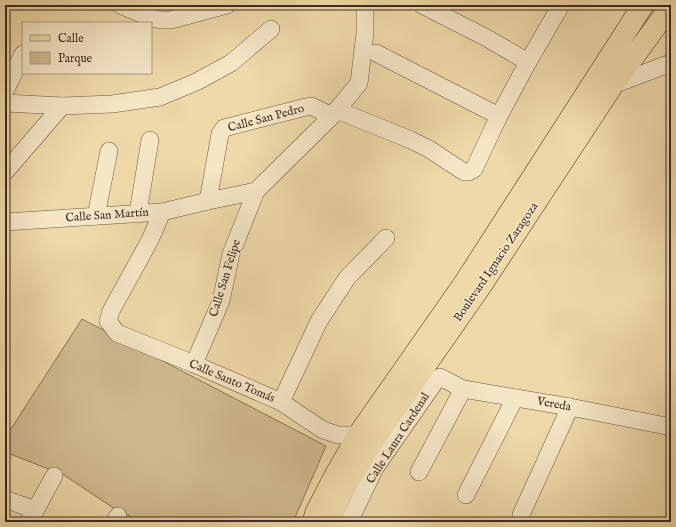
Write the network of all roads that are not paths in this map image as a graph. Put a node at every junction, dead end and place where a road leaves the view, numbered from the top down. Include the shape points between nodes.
1 (120, 5) edge
2 (227, 5) edge
3 (365, 5) edge
4 (422, 5) edge
5 (561, 5) edge
6 (643, 5) edge
7 (671, 6) edge
8 (272, 29) dead end
9 (22, 56) edge
10 (528, 62) junction
11 (671, 63) edge
12 (359, 83) junction
13 (613, 85) junction
14 (5, 91) edge
15 (5, 104) edge
16 (62, 106) junction
17 (334, 113) junction
18 (499, 116) junction
19 (150, 140) dead end
20 (109, 152) dead end
21 (5, 172) edge
22 (256, 191) junction
23 (208, 201) junction
24 (162, 212) junction
25 (138, 213) junction
26 (96, 216) junction
27 (5, 222) edge
28 (386, 238) dead end
29 (194, 364) junction
30 (440, 377) joint
31 (463, 389) junction
32 (515, 398) junction
33 (281, 402) junction
34 (570, 407) junction
35 (671, 427) edge
36 (358, 435) junction
37 (419, 472) dead end
38 (54, 476) dead end
39 (466, 495) dead end
40 (5, 499) edge
41 (522, 515) dead end
42 (32, 516) edge
43 (313, 522) edge
44 (330, 522) edge
45 (349, 522) edge

1 - 2 street via 161,20 171,20
3 - 12 street via 365,33
4 - 10 street
5 - 10 street
6 - 36 main road, Boulevard Ignacio Zaragoza via 465,282
7 - 13 main road, Boulevard Ignacio Zaragoza
8 - 16 street via 231,63 196,82 160,97 112,104
9 - 14 street
10 - 18 street
11 - 13 street
12 - 17 street, Calle San Felipe
12 - 18 street, Calle San Felipe via 374,58
13 - 44 main road, Boulevard Ignacio Zaragoza via 481,286 375,438 346,485
15 - 16 street
16 - 21 street
17 - 18 street via 411,140 464,172 474,169
17 - 22 street, Calle San Felipe
17 - 23 street, Calle San Pedro via 311,106 224,128 220,134
19 - 25 street
20 - 26 street
22 - 23 street
22 - 29 street, Calle San Felipe via 231,254 221,301
23 - 24 street, Calle San Martín
24 - 25 street, Calle San Martín
24 - 29 street, Calle Santo Tomás via 108,321 117,333
25 - 26 street, Calle San Martín
26 - 27 street, Calle San Martín
28 - 33 street via 347,278 319,322
29 - 33 street, Calle Santo Tomás
30 - 31 street, Vereda
30 - 45 street, Calle Laura Cardenal via 376,468
31 - 32 street, Vereda
31 - 37 street
32 - 34 street, Vereda
32 - 39 street
33 - 36 street, Calle Santo Tomás via 332,434
34 - 35 street, Vereda
34 - 41 street
36 - 43 main road, Boulevard Ignacio Zaragoza
38 - 42 street
40 - 42 street

